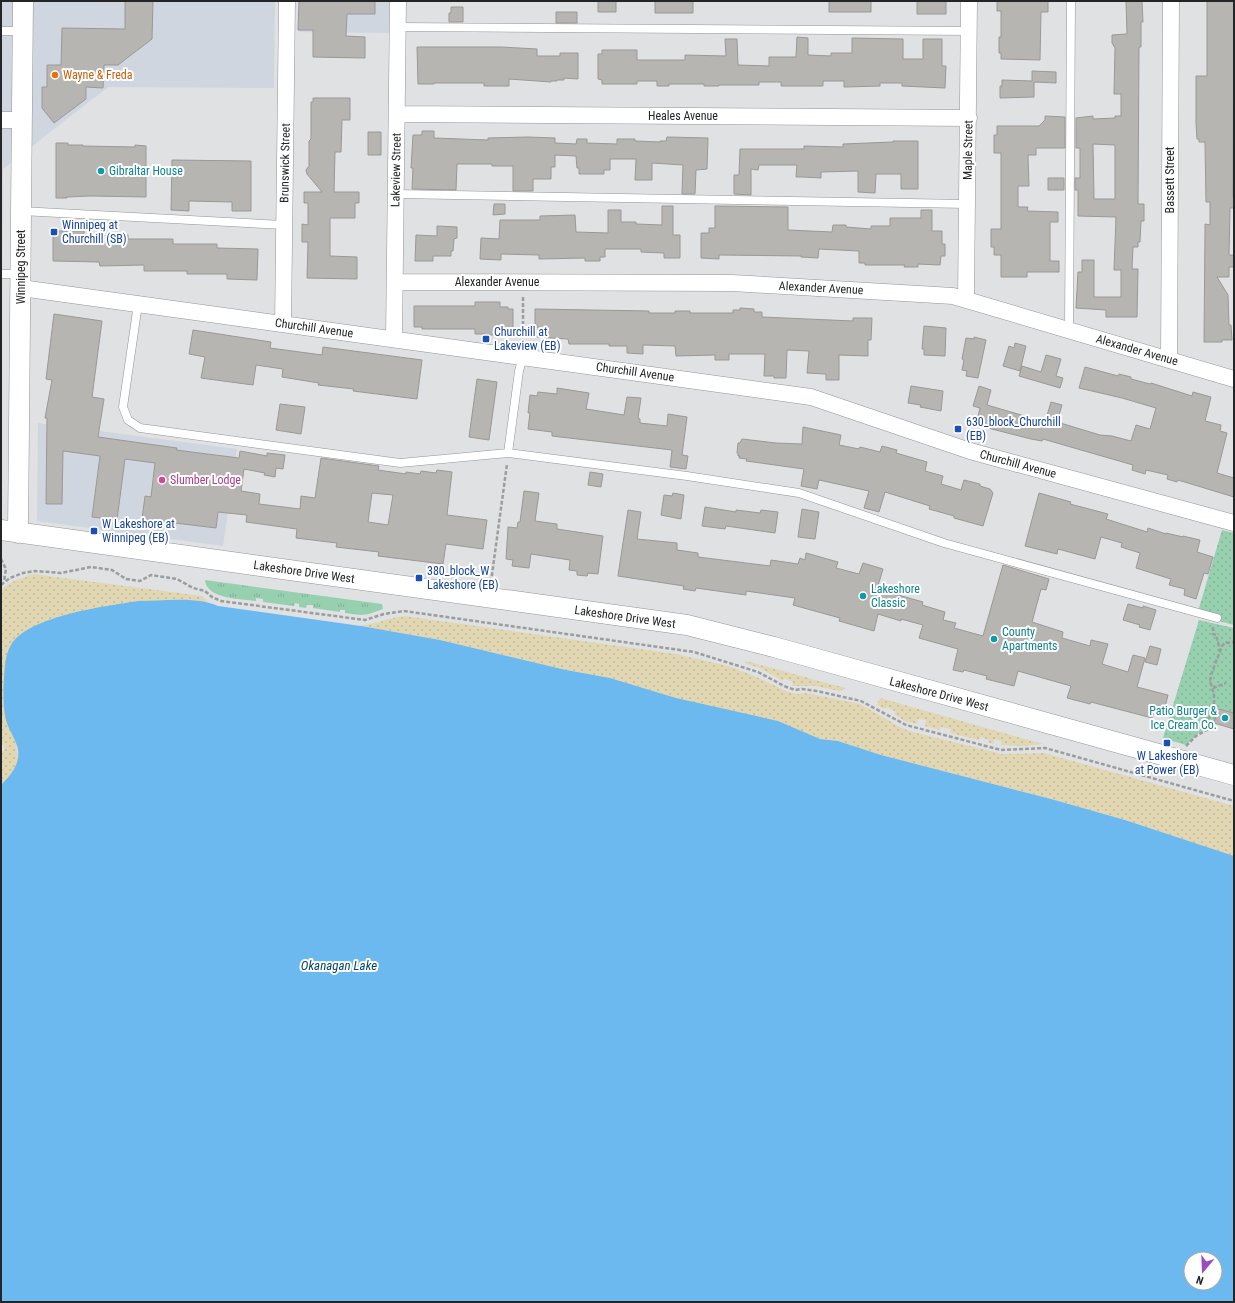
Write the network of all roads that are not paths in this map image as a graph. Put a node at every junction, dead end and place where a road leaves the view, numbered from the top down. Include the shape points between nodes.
1 (23, 1) edge
2 (287, 1) edge
3 (398, 1) edge
4 (969, 1) edge
5 (1071, 1) edge
6 (1172, 1) edge
7 (398, 27) junction
8 (1, 31) edge
9 (22, 31) junction
10 (970, 31) junction
11 (397, 114) junction
12 (969, 118) junction
13 (1, 120) edge
14 (22, 120) junction
15 (396, 194) junction
16 (968, 204) junction
17 (21, 211) junction
18 (284, 225) junction
19 (1, 274) edge
20 (21, 281) junction
21 (396, 282) junction
22 (966, 299) junction
23 (138, 304) junction
24 (283, 324) junction
25 (1069, 330) junction
26 (394, 339) junction
27 (522, 357) junction
28 (1169, 360) junction
29 (1234, 379) edge
30 (508, 453) junction
31 (1234, 523) edge
32 (10, 532) edge
33 (1215, 621) road end
34 (1234, 775) edge

1 - 9 street, Winnipeg Street
2 - 18 street, Brunswick Street
3 - 7 street, Lakeview Street
4 - 10 street, Maple Street
5 - 25 lane
6 - 28 street, Bassett Street
7 - 10 lane
7 - 11 street, Lakeview Street
8 - 9 lane
9 - 14 street, Winnipeg Street
10 - 12 street, Maple Street
11 - 12 street, Heales Avenue
11 - 15 street, Lakeview Street
12 - 16 street, Maple Street
13 - 14 street
14 - 17 street, Winnipeg Street
15 - 16 lane
15 - 21 street, Lakeview Street
16 - 22 street, Maple Street
17 - 18 lane
17 - 20 street, Winnipeg Street
18 - 24 street, Brunswick Street
19 - 20 lane
20 - 23 street, Churchill Avenue
20 - 32 street, Winnipeg Street
21 - 22 street, Alexander Avenue via 732,283 954,296
21 - 26 street, Lakeview Street
22 - 25 street, Alexander Avenue
23 - 24 street, Churchill Avenue
23 - 30 lane via 123,407 128,420 140,428 400,463
24 - 26 street, Churchill Avenue
25 - 28 street, Alexander Avenue
26 - 27 street, Churchill Avenue
27 - 30 lane
27 - 31 street, Churchill Avenue via 811,397 970,451
28 - 29 street, Alexander Avenue
30 - 33 lane via 687,476 799,494 944,543
32 - 34 street, Lakeshore Drive West via 687,625

